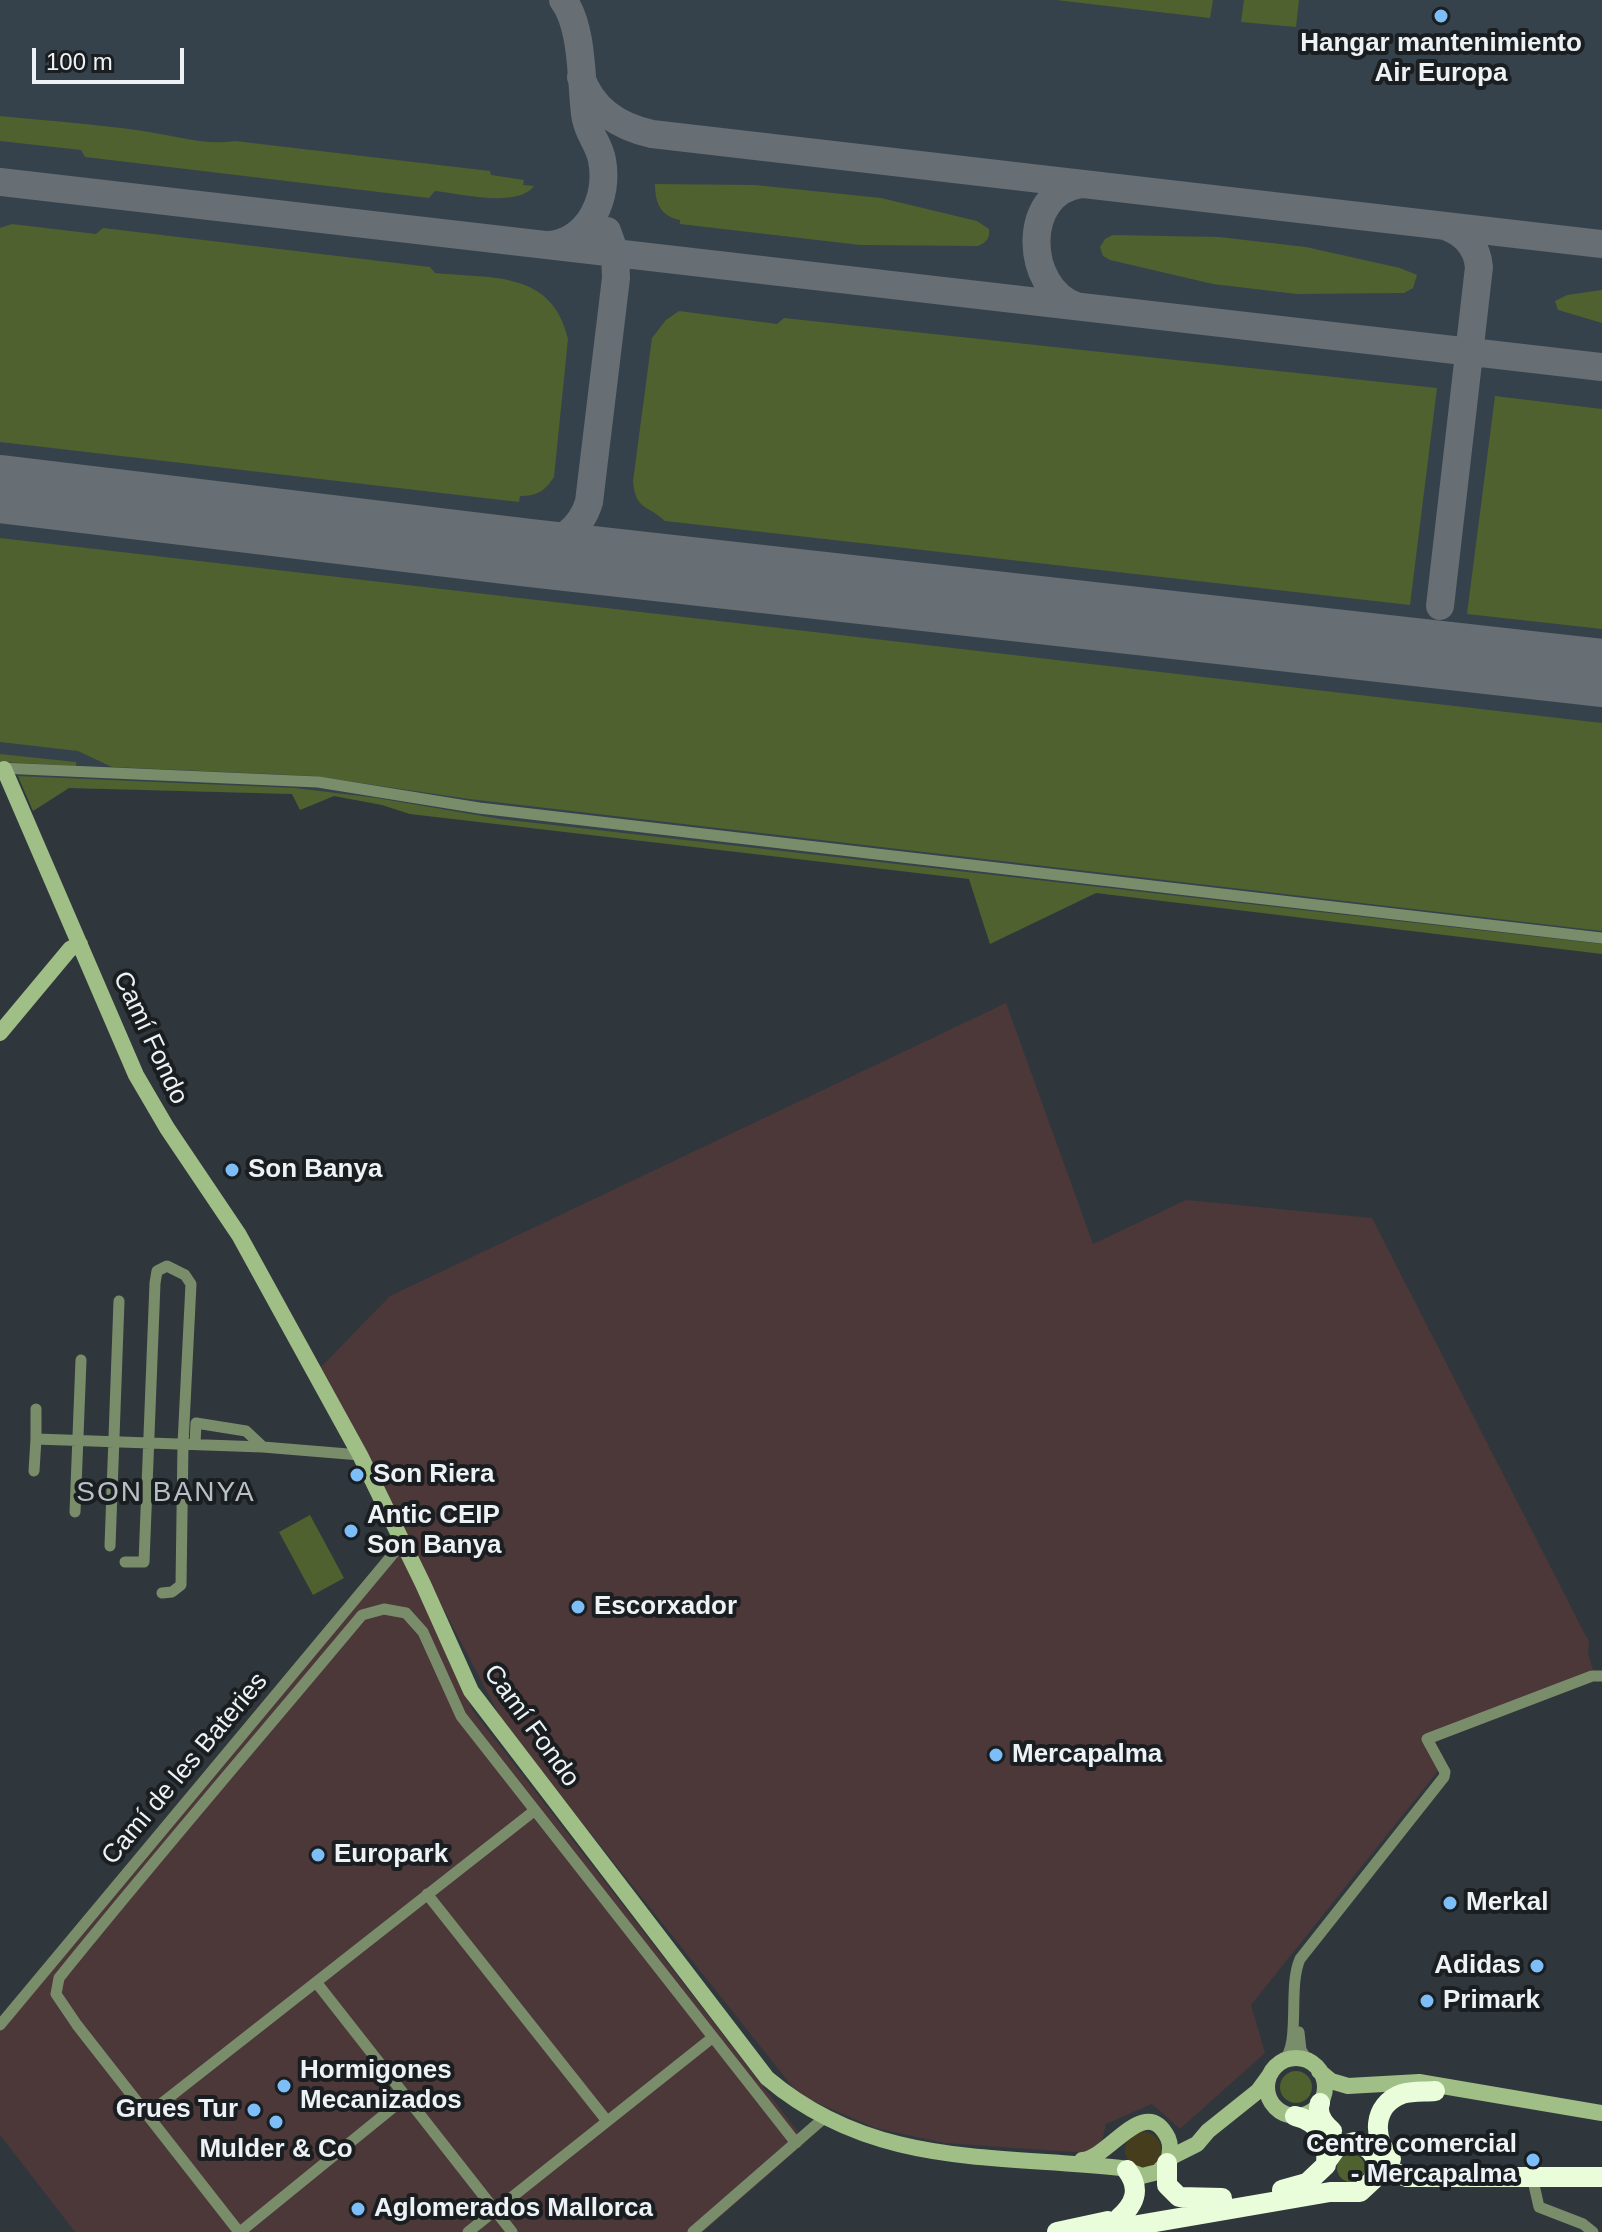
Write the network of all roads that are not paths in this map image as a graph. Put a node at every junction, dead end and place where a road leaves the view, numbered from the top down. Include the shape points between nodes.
1 (2, 768) edge
2 (1602, 938) edge
3 (80, 944) junction
4 (0, 1033) edge
5 (119, 1301) dead end
6 (81, 1360) dead end
7 (36, 1409) dead end
8 (36, 1439) junction
9 (79, 1441) junction
10 (114, 1442) junction
11 (148, 1443) junction
12 (189, 1444) junction
13 (263, 1447) junction
14 (360, 1455) junction
15 (34, 1471) dead end
16 (75, 1512) dead end
17 (403, 1542) junction
18 (110, 1546) dead end
19 (125, 1562) dead end
20 (162, 1593) dead end
21 (1602, 1676) edge
22 (534, 1811) junction
23 (427, 1894) junction
24 (316, 1982) junction
25 (1294, 2012) junction
26 (0, 2025) edge
27 (712, 2038) junction
28 (1282, 2062) junction
29 (1314, 2066) junction
30 (1269, 2076) junction
31 (1461, 2090) junction
32 (1435, 2091) junction
33 (406, 2097) junction
34 (1320, 2102) junction
35 (1234, 2111) junction
36 (1598, 2111) edge
37 (148, 2114) junction
38 (1288, 2114) junction
39 (824, 2118) junction
40 (607, 2121) junction
41 (1208, 2131) junction
42 (1164, 2132) junction
43 (1123, 2133) junction
44 (1354, 2142) junction
45 (796, 2143) junction
46 (1376, 2160) junction
47 (1067, 2162) junction
48 (1167, 2163) junction
49 (1326, 2163) junction
50 (1127, 2170) junction
51 (1484, 2175) junction
52 (1534, 2185) junction
53 (1599, 2185) edge
54 (1367, 2188) junction
55 (1344, 2192) junction
56 (1217, 2198) junction
57 (495, 2209) junction
58 (1119, 2218) junction
59 (240, 2232) edge
60 (468, 2232) edge
61 (512, 2232) edge
62 (693, 2232) edge
63 (1058, 2232) edge
64 (1097, 2232) edge
65 (1593, 2232) edge

1 - 2 street via 318,782 495,810
1 - 3 street, Camí Fondo
3 - 4 street via 70,949
3 - 14 street, Camí Fondo via 136,1075 239,1235
5 - 10 street
6 - 9 street
7 - 8 street
8 - 9 street
8 - 15 street
9 - 10 street
9 - 16 street
10 - 11 street
10 - 18 street
11 - 12 street
11 - 12 street via 155,1283 157,1271 167,1266 191,1284
11 - 19 street via 144,1562
12 - 13 street
12 - 13 street via 196,1423 246,1431
12 - 20 street via 181,1585
13 - 14 street
14 - 17 street, Camí Fondo
17 - 26 street, Camí de les Bateries
17 - 39 street, Camí Fondo via 471,1691 767,2078
21 - 25 street via 1427,1739 1444,1777 1305,1952 1294,1980
22 - 23 street
22 - 27 street
22 - 37 street via 461,1716 423,1632 406,1613 384,1609 362,1615 59,1978 56,1994
23 - 24 street
23 - 40 street
24 - 33 street
24 - 37 street
25 - 28 street via 1292,2048
25 - 29 street via 1301,2050
27 - 40 street
27 - 45 street
28 - 29 street via 1295,2059
28 - 30 street
29 - 31 street via 1331,2081 1348,2086 1419,2082
29 - 34 street via 1324,2089
30 - 35 street
30 - 38 street via 1269,2098
31 - 32 street
31 - 36 street
32 - 34 street via 1389,2087 1329,2095
32 - 51 highway via 1402,2094 1388,2102 1378,2121 1381,2147 1410,2170
33 - 57 street
33 - 59 street
34 - 38 street via 1309,2112
34 - 44 highway via 1318,2110 1326,2124
35 - 38 street via 1261,2105
35 - 41 street
37 - 59 street
38 - 49 highway via 1309,2121 1321,2133
39 - 45 street
39 - 47 street, Camí Fondo via 922,2151
40 - 57 street
41 - 42 street via 1183,2139
41 - 48 street
42 - 43 street via 1143,2123
42 - 48 street via 1171,2146
43 - 47 street via 1097,2156
43 - 50 street via 1118,2154
44 - 46 highway via 1366,2146
44 - 49 highway via 1337,2147
45 - 62 street
46 - 51 highway via 1407,2177
46 - 54 highway via 1376,2176
47 - 50 street, Camí Fondo
48 - 50 street via 1147,2176
48 - 56 highway via 1166,2181 1175,2195
49 - 55 highway via 1330,2182
49 - 56 highway via 1303,2185
50 - 58 highway via 1136,2191
51 - 53 highway via 1554,2176
52 - 53 highway
52 - 54 highway
52 - 65 street via 1539,2207
54 - 55 highway
55 - 64 highway
56 - 58 highway
57 - 60 street
57 - 61 street
58 - 63 highway

